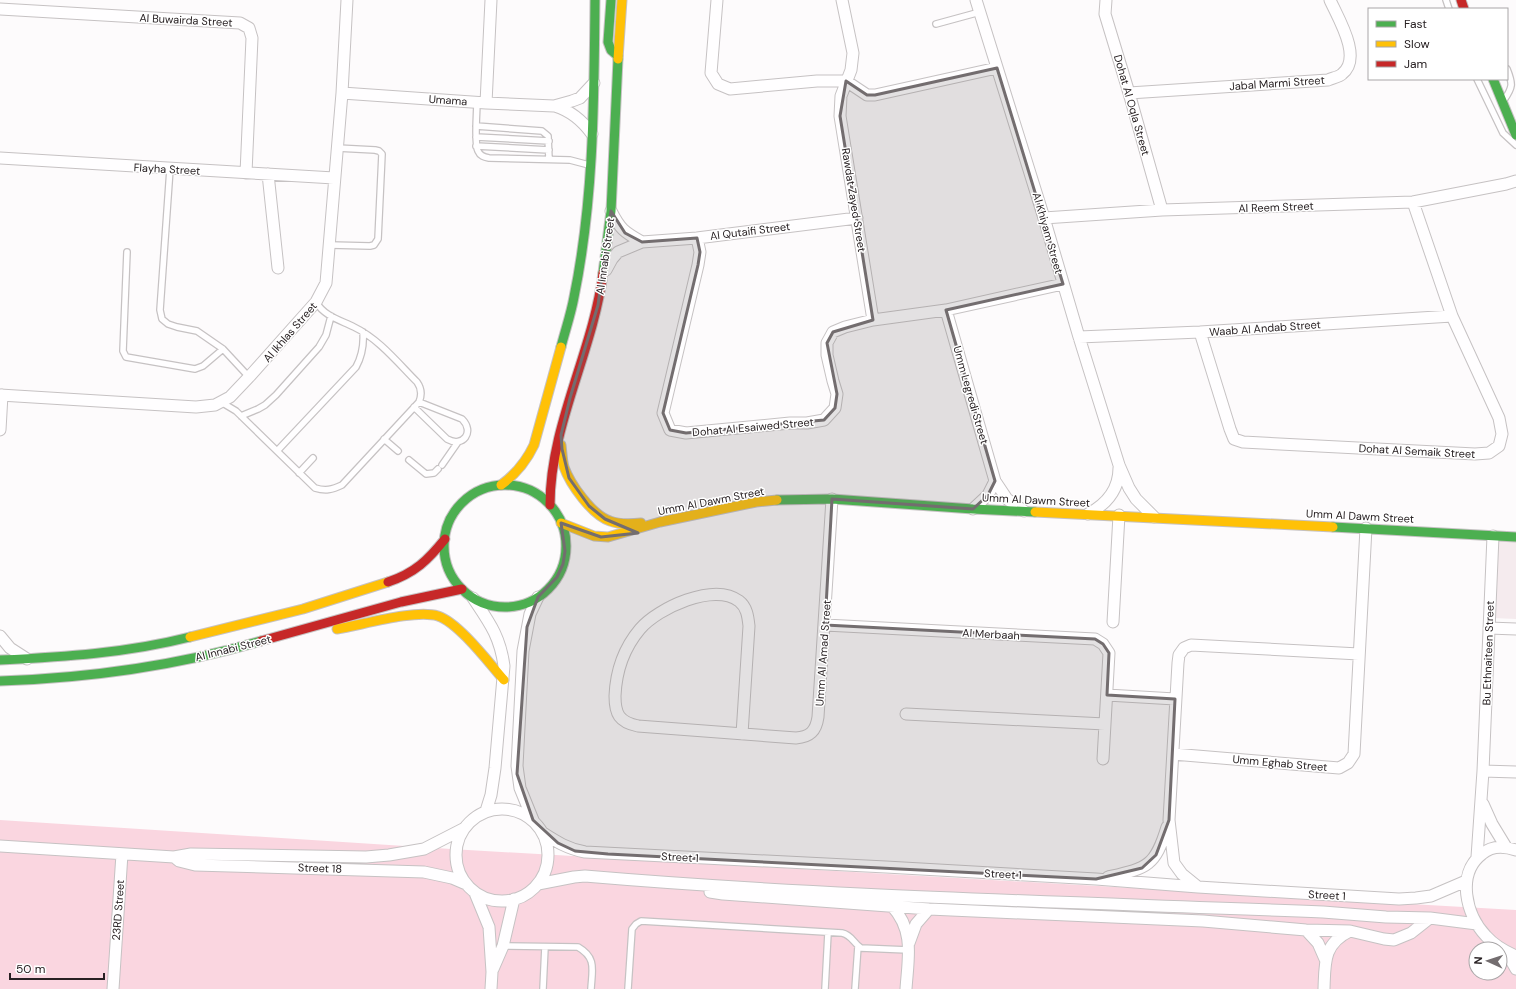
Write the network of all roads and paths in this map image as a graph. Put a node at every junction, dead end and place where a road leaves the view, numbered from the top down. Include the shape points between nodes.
1 (346, 0) edge
2 (491, 0) edge
3 (594, 0) edge
4 (611, 0) edge
5 (622, 0) edge
6 (716, 0) edge
7 (842, 0) edge
8 (976, 0) edge
9 (1106, 0) edge
10 (1330, 0) edge
11 (0, 9) edge
12 (980, 12) junction
13 (936, 24) dead end
14 (618, 56) junction
15 (997, 68) junction
16 (1508, 72) edge
17 (1477, 80) edge
18 (1493, 80) edge
19 (846, 81) junction
20 (594, 83) junction
21 (342, 93) junction
22 (1129, 94) junction
23 (1502, 102) junction
24 (481, 103) junction
25 (554, 106) junction
26 (476, 126) junction
27 (1515, 131) edge
28 (592, 134) junction
29 (476, 137) junction
30 (550, 141) junction
31 (1516, 145) edge
32 (476, 146) junction
33 (337, 148) junction
34 (549, 150) junction
35 (0, 158) edge
36 (549, 159) junction
37 (590, 165) junction
38 (170, 169) junction
39 (246, 173) junction
40 (268, 174) junction
41 (334, 178) junction
42 (1513, 183) edge
43 (1413, 202) junction
44 (1162, 210) junction
45 (611, 211) junction
46 (857, 218) junction
47 (1044, 218) junction
48 (697, 238) junction
49 (642, 242) junction
50 (330, 244) junction
51 (128, 252) dead end
52 (278, 268) dead end
53 (603, 276) junction
54 (1063, 284) junction
55 (316, 302) junction
56 (946, 310) junction
57 (331, 316) junction
58 (1452, 316) junction
59 (873, 320) junction
60 (363, 332) junction
61 (1200, 332) junction
62 (1079, 337) junction
63 (223, 349) junction
64 (249, 377) junction
65 (1, 395) edge
66 (221, 402) junction
67 (419, 402) junction
68 (414, 407) junction
69 (241, 416) junction
70 (393, 419) dead end
71 (398, 424) junction
72 (0, 430) edge
73 (561, 435) junction
74 (384, 439) junction
75 (458, 442) junction
76 (277, 451) junction
77 (398, 451) dead end
78 (313, 458) dead end
79 (409, 460) dead end
80 (1119, 465) junction
81 (299, 473) junction
82 (995, 481) junction
83 (501, 485) junction
84 (832, 499) junction
85 (550, 505) junction
86 (973, 508) junction
87 (1024, 511) junction
88 (1088, 514) junction
89 (1119, 515) junction
90 (1154, 517) junction
91 (660, 522) junction
92 (561, 523) junction
93 (1366, 528) junction
94 (1493, 536) junction
95 (1516, 537) edge
96 (445, 539) junction
97 (462, 589) junction
98 (538, 597) junction
99 (473, 598) junction
100 (1113, 622) dead end
101 (825, 625) junction
102 (1489, 628) junction
103 (1516, 629) edge
104 (302, 630) junction
105 (0, 636) edge
106 (1359, 654) junction
107 (27, 659) junction
108 (0, 660) edge
109 (504, 680) junction
110 (0, 681) edge
111 (1107, 695) junction
112 (1175, 699) junction
113 (906, 714) dead end
114 (1105, 724) junction
115 (742, 734) junction
116 (1173, 754) junction
117 (1103, 759) dead end
118 (1483, 771) junction
119 (1516, 772) edge
120 (1481, 799) junction
121 (486, 811) junction
122 (533, 820) junction
123 (1169, 820) junction
124 (463, 829) junction
125 (543, 832) junction
126 (0, 846) edge
127 (1511, 848) edge
128 (122, 854) junction
129 (174, 857) junction
130 (1477, 858) junction
131 (1096, 879) junction
132 (1466, 882) junction
133 (466, 884) junction
134 (538, 884) junction
135 (693, 885) junction
136 (1198, 887) junction
137 (476, 893) junction
138 (514, 899) junction
139 (892, 906) junction
140 (929, 909) junction
141 (1430, 918) junction
142 (1477, 924) junction
143 (1306, 930) junction
144 (1350, 931) junction
145 (828, 933) junction
146 (503, 946) junction
147 (858, 946) junction
148 (545, 947) junction
149 (909, 947) junction
150 (1512, 954) edge
151 (1325, 959) junction
152 (1516, 969) edge
153 (492, 972) junction
154 (113, 989) edge
155 (491, 989) edge
156 (543, 989) edge
157 (591, 989) edge
158 (628, 989) edge
159 (825, 989) edge
160 (856, 989) edge
161 (906, 989) edge
162 (1324, 989) edge

1 - 21 street, Al Ikhlas Street
2 - 24 street
3 - 20 street, Al Innabi Street
4 - 14 street via 608,42 611,50
5 - 14 street, Al Innabi Street
6 - 19 street via 711,73 718,84 730,89
7 - 19 street, Rawdat Zayed Street via 854,53
8 - 12 street, Al Khiyam Street
9 - 22 street, Dohat Al Oqla Street via 1105,14
10 - 22 street, Jabal Marmi Street via 1350,45 1351,63 1342,75 1328,80
11 - 39 street, Al Buwairda Street via 240,23 249,28 252,38
12 - 13 lane
12 - 15 street, Al Khiyam Street
14 - 45 street, Al Innabi Street
15 - 19 street via 875,95 867,95
15 - 47 street, Al Khiyam Street
16 - 23 lane via 1512,81 1511,89
17 - 31 lane via 1503,133
18 - 23 street
19 - 46 street, Rawdat Zayed Street via 841,96 840,116
20 - 25 street, Umama via 580,98
20 - 28 street, Al Innabi Street
21 - 24 street, Umama
21 - 33 street, Al Ikhlas Street
22 - 44 street, Dohat Al Oqla Street
23 - 27 street
24 - 25 street, Umama
24 - 26 lane
25 - 28 street, Umama via 572,113
26 - 29 lane
26 - 30 lane via 538,130 546,133
28 - 37 street, Al Innabi Street
29 - 30 lane
29 - 32 lane
30 - 34 lane
32 - 34 lane
32 - 36 lane via 479,153 485,157
33 - 41 street, Al Ikhlas Street
33 - 50 lane via 376,150 382,154 378,239 370,246
34 - 36 lane
35 - 38 street, Flayha Street
36 - 37 lane via 575,160
37 - 83 street, Al Innabi Street via 588,206 579,273 542,417 530,456 524,465
38 - 39 street, Flayha Street
38 - 63 lane via 160,310 162,319 177,327 196,330
39 - 40 street, Flayha Street
40 - 41 street, Flayha Street
40 - 52 street
41 - 50 street, Al Ikhlas Street
42 - 43 street, Al Reem Street
43 - 44 street, Al Reem Street
43 - 58 street, Dohat Al Semaik Street
44 - 47 street, Al Reem Street
45 - 49 street via 616,222 626,233
45 - 53 street, Al Innabi Street
46 - 48 street, Al Qutaifi Street
46 - 59 street, Rawdat Zayed Street
47 - 54 street, Al Khiyam Street
48 - 49 street, Al Qutaifi Street
48 - 59 street, Dohat Al Esaiwed Street via 700,252 698,265 663,413 670,430 686,433 824,420 836,408 838,394 832,381 827,343 833,332
49 - 53 street, Al Qutaifi Street via 618,252
50 - 55 street, Al Ikhlas Street via 326,283
51 - 63 lane via 123,351 126,357 195,369 203,366
53 - 73 street, Al Innabi Street via 598,305
54 - 56 street, Dohat Al Esaiwed Street
54 - 62 street, Al Khiyam Street
55 - 57 lane
55 - 64 street, Al Ikhlas Street
56 - 59 street, Dohat Al Esaiwed Street
56 - 82 street, Umm Legredi Street
57 - 60 lane
57 - 69 lane via 322,342 292,377 265,405
58 - 61 street, Waab Al Andab Street
58 - 61 street, Dohat Al Semaik Street via 1499,418 1502,434 1499,446 1488,454 1243,442 1234,439
60 - 67 lane via 417,382 421,390
60 - 76 lane via 362,354 356,367
61 - 62 street, Waab Al Andab Street
62 - 80 street, Al Khiyam Street
63 - 64 lane
64 - 66 street, Al Ikhlas Street via 230,397
65 - 66 street, Al Ikhlas Street via 196,407
65 - 72 street
66 - 69 lane
67 - 68 lane
67 - 75 lane via 462,419 466,423 467,435
68 - 71 lane
68 - 75 lane via 447,439
69 - 76 lane
70 - 71 lane
71 - 74 lane
73 - 85 street, Al Innabi Street via 553,464
73 - 91 street via 562,459 569,478 589,506 599,515 618,524
74 - 77 lane
74 - 81 lane via 342,485 336,488 315,488
75 - 79 lane via 434,473 426,474
76 - 81 lane
78 - 81 lane
80 - 88 street, Al Khiyam Street via 1114,491 1103,505
80 - 90 street, Al Khiyam Street via 1136,499
82 - 86 street via 988,495
82 - 87 street, Umm Legredi Street via 1006,498
83 - 85 street via 519,486 536,494
83 - 96 street via 481,490 463,502 454,512
84 - 86 street, Umm Al Dawm Street
84 - 91 street, Umm Al Dawm Street via 756,502
84 - 101 street, Umm Al Amad Street
85 - 92 street
86 - 87 street, Umm Al Dawm Street
87 - 88 street, Umm Al Dawm Street
88 - 89 street, Umm Al Dawm Street
89 - 90 street, Umm Al Dawm Street
89 - 100 street
90 - 93 street, Umm Al Dawm Street
91 - 92 street, Umm Al Dawm Street via 608,537 594,536
92 - 98 street via 565,537 563,564 549,588
93 - 94 street, Umm Al Dawm Street
93 - 106 street, Umm Eghab Street
94 - 95 street, Umm Al Dawm Street
94 - 102 street, Bu Ethnaiteen Street
96 - 97 street via 444,553 448,566
96 - 107 street, Al Innabi Street via 414,572 303,610 170,642 75,656
97 - 99 street
97 - 104 street, Al Innabi Street via 426,595
98 - 99 street via 526,603 499,607
98 - 122 street via 530,614 523,651 517,766 520,788
99 - 109 street via 498,638 502,651
101 - 111 street, Al Merbaah via 1094,639 1103,644 1109,653
101 - 115 street, Umm Al Amad Street via 817,726 812,733 804,738
102 - 103 street
102 - 118 street, Bu Ethnaiteen Street
104 - 109 street via 339,629 424,614 437,616 458,630
104 - 110 street, Al Innabi Street via 216,654 141,669 59,678
105 - 107 street via 10,648
106 - 112 street via 1191,645 1184,648 1179,655
106 - 116 street, Umm Eghab Street via 1354,754 1348,763 1339,768
107 - 108 street, Al Innabi Street
109 - 121 street via 495,768
111 - 112 street
111 - 114 street, Al Merbaah
112 - 116 street
113 - 114 street
114 - 117 street, Al Merbaah
115 - 115 street, Umm Al Amad Street via 638,726 621,719 616,711 615,702 620,662 641,628 656,615 696,597 715,595 728,596 744,607 748,613 749,626
116 - 123 street
118 - 119 street
118 - 120 street, Bu Ethnaiteen Street
120 - 127 street, Bu Ethnaiteen Street via 1492,824
120 - 130 street, Bu Ethnaiteen Street
121 - 122 street via 511,809
121 - 124 street via 473,818
122 - 125 street
123 - 131 street via 1161,846 1150,862 1134,871
123 - 136 street via 1174,863 1182,874
124 - 129 street, Street 18 via 424,849 389,855 345,857 191,854
124 - 133 street via 457,842 456,857 459,871
125 - 131 street, Street 1 via 569,849 586,852
125 - 134 street via 548,859 545,872
126 - 128 street, Street 18
127 - 130 street via 1496,847 1485,851
128 - 129 street, Street 18
128 - 154 street, 23RD Street
129 - 133 street, Street 18 via 195,865 424,872
130 - 132 street via 1469,868
131 - 136 street, Street 1
132 - 136 street, Street 1 via 1430,896 1404,899
132 - 142 street via 1470,911
133 - 137 street
134 - 135 street, Street 1 via 585,876
134 - 138 street via 523,896
135 - 139 street, Street 1 via 723,894
135 - 141 street, Street 1
137 - 138 street via 494,900
137 - 153 street via 489,927
138 - 146 street
139 - 140 street, Street 1
139 - 149 street via 907,931
140 - 143 street, Street 1 via 1202,921
140 - 149 street via 916,924
141 - 142 street, Street 1
141 - 144 street, Street 1 via 1411,932 1394,940
142 - 150 street via 1490,940
143 - 144 street, Street 1
143 - 151 street via 1318,943
144 - 151 street via 1334,942
145 - 147 lane via 850,936
145 - 158 lane via 641,921 632,929
145 - 159 lane
146 - 148 lane
146 - 153 street
147 - 149 lane
147 - 160 lane
148 - 156 lane
148 - 157 lane via 578,947 587,952 592,961
149 - 161 street
150 - 152 street
151 - 162 street
153 - 155 street

